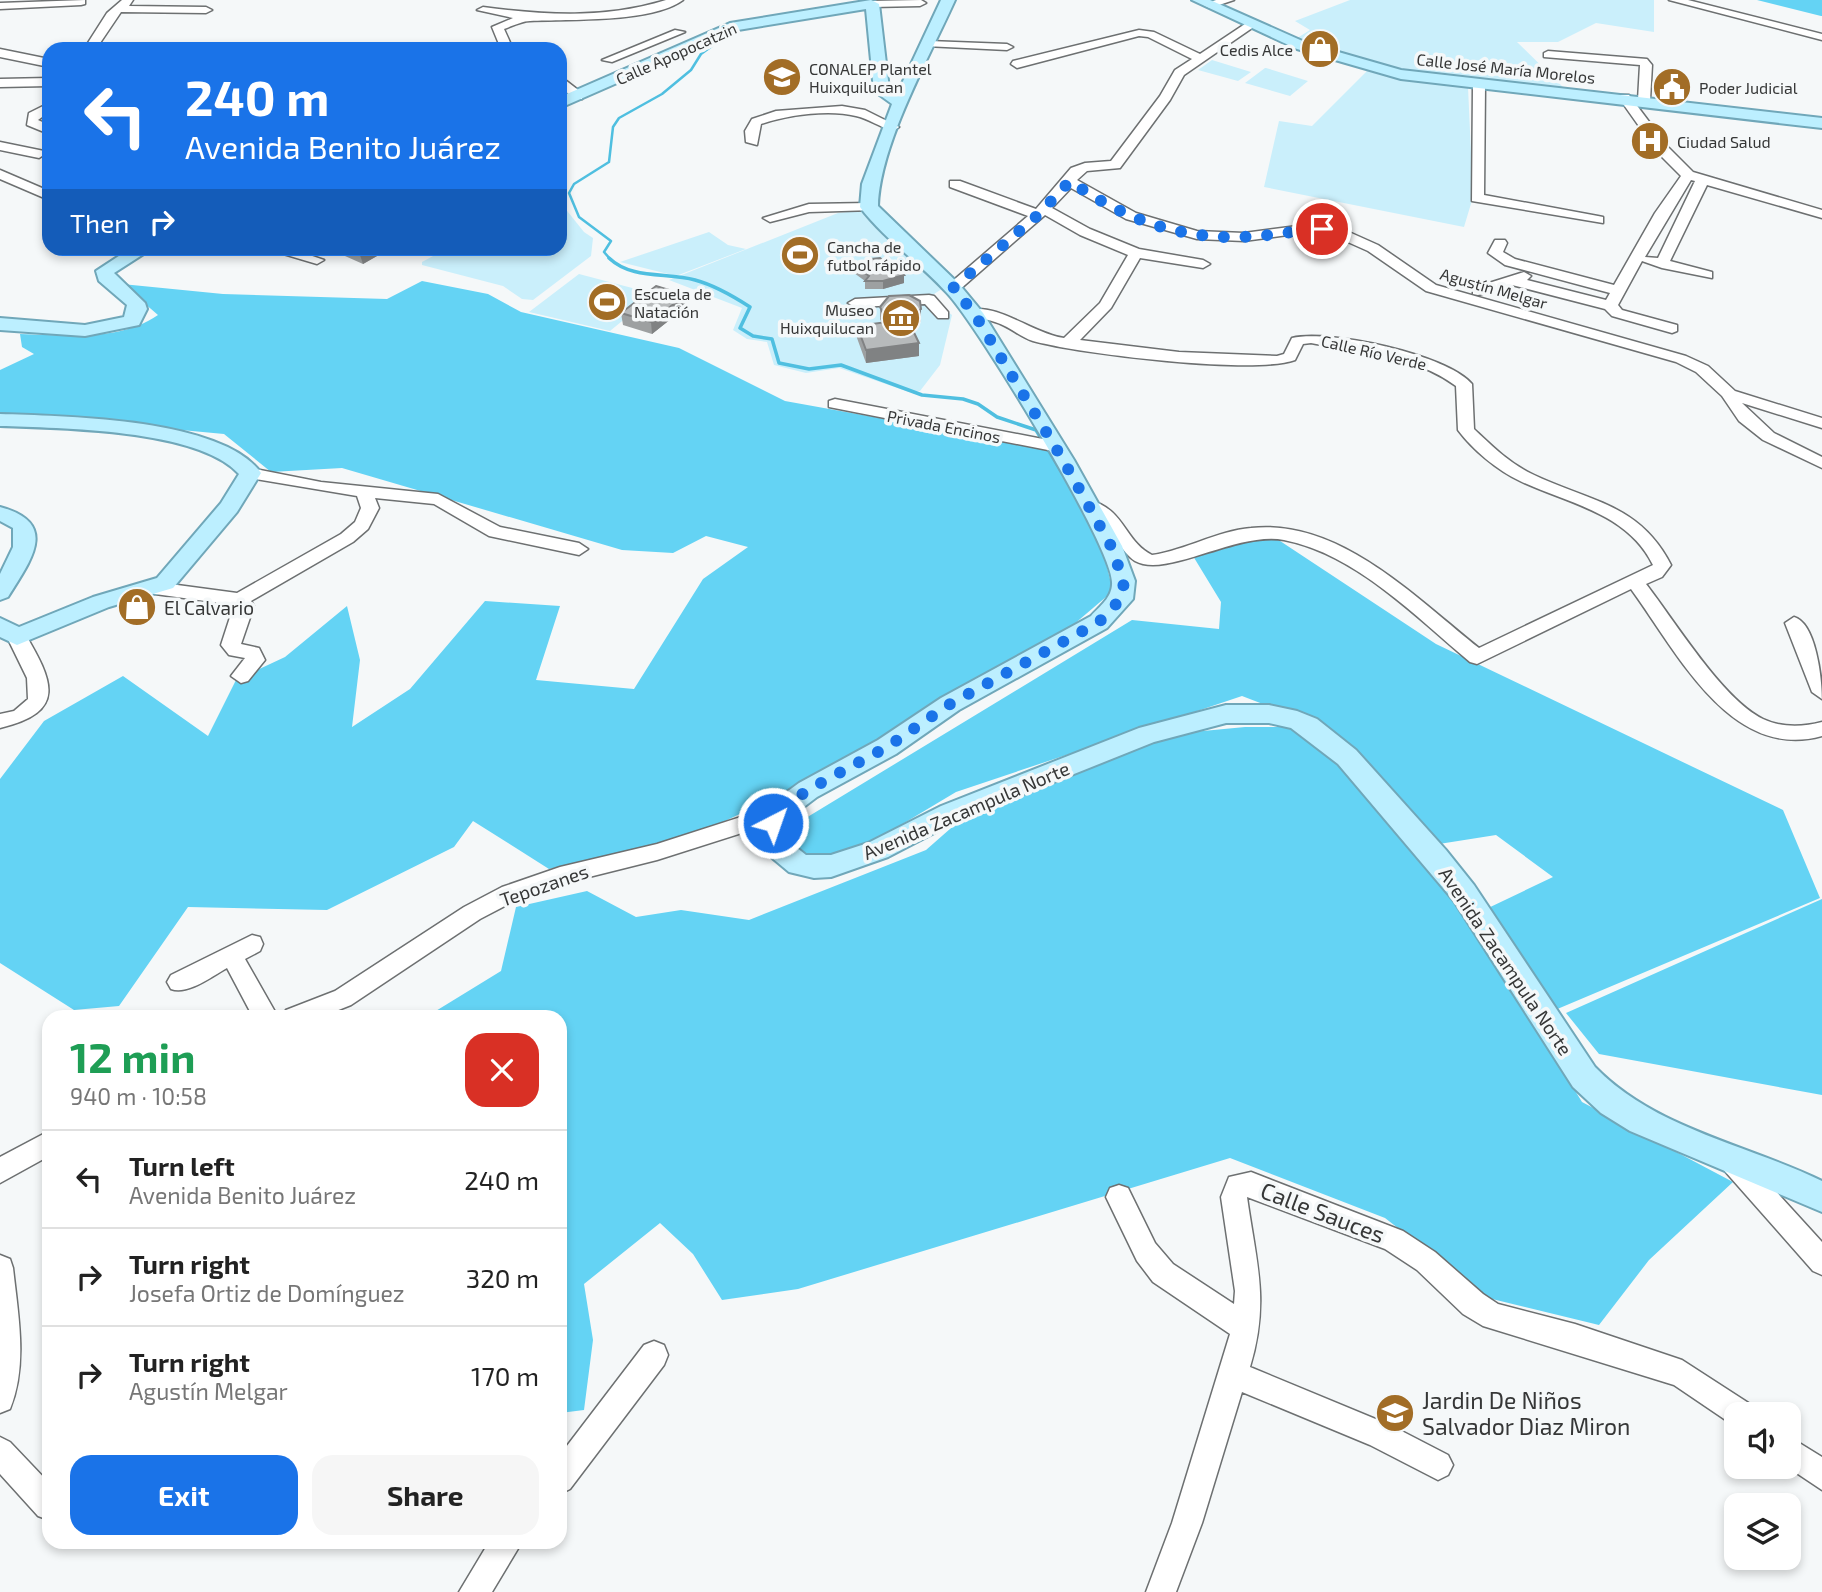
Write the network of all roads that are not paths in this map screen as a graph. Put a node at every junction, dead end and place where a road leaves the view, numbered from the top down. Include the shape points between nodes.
1 (130, 0) edge
2 (677, 0) edge
3 (948, 0) edge
4 (1228, 0) edge
5 (1675, 0) edge
6 (920, 3) dead end
7 (1204, 3) edge
8 (872, 4) junction
9 (0, 6) edge
10 (206, 10) dead end
11 (482, 10) dead end
12 (114, 12) junction
13 (532, 18) junction
14 (1249, 26) junction
15 (679, 32) dead end
16 (1822, 37) edge
17 (654, 41) junction
18 (95, 42) edge
19 (504, 42) edge
20 (929, 44) junction
21 (1007, 47) dead end
22 (597, 52) dead end
23 (679, 52) junction
24 (0, 53) edge
25 (1548, 55) dead end
26 (1200, 58) junction
27 (608, 60) junction
28 (42, 62) edge
29 (1017, 64) dead end
30 (9, 65) dead end
31 (42, 72) edge
32 (630, 74) junction
33 (42, 82) edge
34 (0, 83) edge
35 (567, 86) edge
36 (1479, 86) junction
37 (578, 96) junction
38 (1625, 99) junction
39 (567, 100) edge
40 (1644, 100) junction
41 (900, 103) junction
42 (42, 111) edge
43 (1822, 123) edge
44 (42, 127) edge
45 (893, 127) junction
46 (752, 142) dead end
47 (0, 146) edge
48 (39, 154) dead end
49 (0, 174) edge
50 (1688, 175) junction
51 (1703, 179) junction
52 (1070, 181) junction
53 (955, 184) dead end
54 (1678, 191) junction
55 (42, 193) edge
56 (1695, 196) junction
57 (869, 207) junction
58 (1041, 212) junction
59 (1822, 214) edge
60 (770, 218) dead end
61 (1598, 220) dead end
62 (1500, 243) dead end
63 (1136, 253) junction
64 (131, 256) edge
65 (301, 256) edge
66 (1637, 257) junction
67 (317, 260) dead end
68 (1203, 264) dead end
69 (1662, 264) junction
70 (1539, 271) junction
71 (1707, 275) dead end
72 (1512, 280) junction
73 (953, 288) junction
74 (1478, 291) dead end
75 (1618, 292) junction
76 (855, 303) dead end
77 (1610, 306) junction
78 (974, 313) junction
79 (943, 315) dead end
80 (0, 324) edge
81 (1672, 328) dead end
82 (1068, 343) junction
83 (1729, 394) junction
84 (835, 404) dead end
85 (0, 420) edge
86 (1822, 423) edge
87 (1048, 445) junction
88 (1822, 463) edge
89 (250, 473) junction
90 (364, 492) junction
91 (1089, 505) junction
92 (0, 514) edge
93 (579, 549) dead end
94 (1635, 582) junction
95 (155, 587) junction
96 (0, 592) edge
97 (240, 600) junction
98 (1794, 623) dead end
99 (9, 632) edge
100 (241, 676) dead end
101 (1822, 692) edge
102 (0, 721) edge
103 (1822, 729) edge
104 (775, 814) junction
105 (252, 944) dead end
106 (231, 955) junction
107 (179, 982) dead end
108 (262, 1010) edge
109 (312, 1010) edge
110 (42, 1147) edge
111 (1728, 1157) junction
112 (0, 1171) edge
113 (1119, 1197) dead end
114 (1822, 1197) edge
115 (1822, 1262) edge
116 (0, 1269) edge
117 (1245, 1328) junction
118 (654, 1355) dead end
119 (1235, 1375) junction
120 (0, 1399) edge
121 (1724, 1403) edge
122 (0, 1452) edge
123 (1801, 1460) edge
124 (1438, 1465) dead end
125 (567, 1470) edge
126 (1822, 1475) edge
127 (42, 1497) edge
128 (502, 1549) edge
129 (474, 1592) edge
130 (1161, 1592) edge

1 - 12 street
2 - 13 street via 637,10
3 - 20 main road
4 - 7 street
5 - 16 street
6 - 8 street, Calle Apopocatzin
7 - 14 main road, Calle José María Morelos
8 - 23 main road, Calle Apopocatzin via 744,23
8 - 41 main road via 882,91
9 - 12 street via 83,4
10 - 12 street
11 - 13 street
12 - 18 street
13 - 19 street via 498,27
14 - 26 street
14 - 36 main road, Calle José María Morelos via 1366,66
15 - 17 street
17 - 23 street
17 - 27 street
20 - 21 street
20 - 41 main road
22 - 27 street
23 - 32 main road, Calle Apopocatzin
24 - 28 street
25 - 40 street via 1643,62
26 - 29 street via 1139,33
26 - 52 street via 1179,73 1167,97 1115,165 1084,167
27 - 32 street
30 - 31 street
32 - 37 main road, Calle Apopocatzin
33 - 34 street
35 - 37 street
36 - 38 main road, Calle José María Morelos
36 - 61 street via 1477,198
37 - 39 main road, Calle Apopocatzin
38 - 40 main road, Calle José María Morelos
38 - 50 street
40 - 43 main road, Calle José María Morelos
41 - 45 main road
42 - 44 street via 31,122
45 - 46 street via 852,110 776,115 757,121 751,131
45 - 57 main road via 870,184
47 - 48 street
49 - 55 street
50 - 51 street
50 - 54 street
51 - 56 street
51 - 59 street
52 - 58 street
52 - 83 street, Agustín Melgar via 1110,208 1167,231 1243,237 1335,231 1441,292 1681,359 1702,369
53 - 58 street
54 - 56 street
54 - 66 street
56 - 69 street
57 - 60 street via 809,208
57 - 73 main road
58 - 63 street
58 - 73 street
62 - 70 street via 1495,253 1501,258
63 - 68 street
63 - 82 street via 1117,291
64 - 80 main road via 105,271 105,277 136,303 132,321 107,328 55,330
65 - 67 street
66 - 69 street
66 - 75 street
69 - 71 street
70 - 72 street
70 - 75 street
72 - 74 street
72 - 77 street
73 - 78 main road
75 - 77 street
76 - 79 street via 929,299
77 - 81 street via 1617,313
78 - 82 street, Calle Río Verde via 1006,321 1035,337
78 - 87 main road
82 - 94 street, Calle Río Verde via 1179,357 1273,361 1285,360 1297,341 1311,338 1434,366 1464,384 1466,430 1486,449 1524,477 1577,496 1647,539 1662,565 1656,573
83 - 86 street
83 - 88 street, Agustín Melgar via 1747,419
84 - 87 street, Privada Encinos
85 - 89 main road via 146,431 188,439 225,450
87 - 91 main road
89 - 90 street
89 - 95 main road via 229,507 176,571
90 - 93 street via 438,499 495,532
90 - 97 street via 370,508 362,525
91 - 94 street via 1107,513 1138,555 1150,561 1251,533 1285,534 1320,545 1398,593 1477,657
91 - 104 main road via 1124,582 1121,599 1109,615 1061,646 950,704
92 - 96 main road via 16,519 26,539 22,556
94 - 103 street via 1734,708 1774,731
95 - 97 street
95 - 99 main road
97 - 100 street via 245,606 231,645 252,653 255,660
98 - 101 street
99 - 102 street via 41,688 31,711
104 - 109 street, Tepozanes via 510,893 472,913 377,978
104 - 111 main road, Avenida Zacampula Norte via 772,834 786,856 799,864 831,866 1148,734 1226,714 1269,714 1297,720 1347,757 1436,858 1598,1093 1629,1117
105 - 106 street
106 - 107 street
106 - 108 street
110 - 112 street
111 - 114 main road, Avenida Zacampula Norte
111 - 115 street
113 - 117 street via 1146,1252 1163,1273
116 - 120 street via 7,1350
117 - 119 street, Calle Sauces
117 - 121 street, Calle Sauces via 1249,1291 1234,1197 1238,1186 1251,1184 1394,1240 1493,1316 1600,1345 1682,1374
118 - 125 street
119 - 124 street via 1380,1435
119 - 130 street, Calle Sauces
122 - 127 street
123 - 126 street
128 - 129 street

